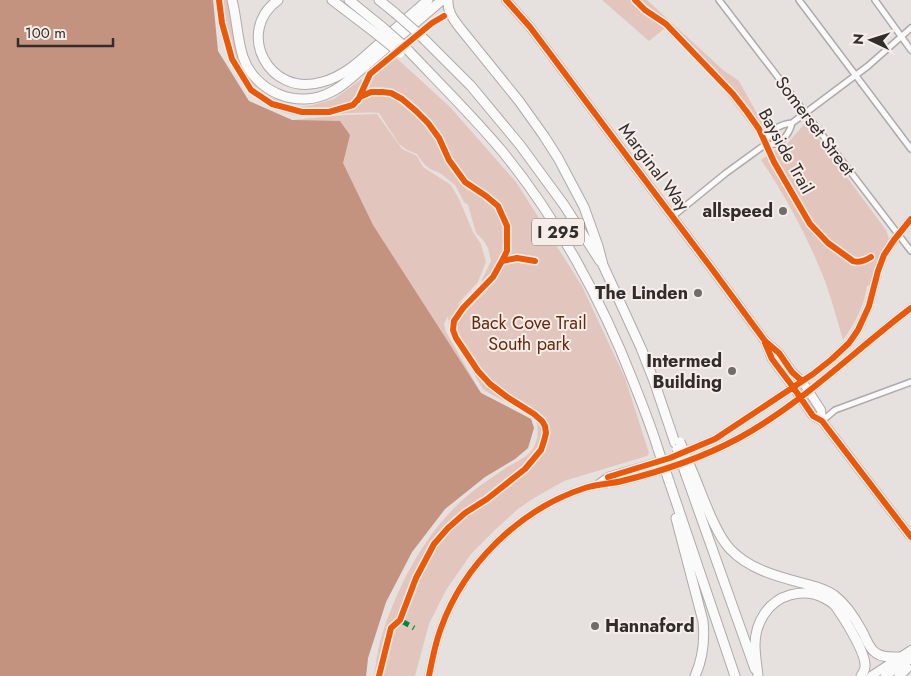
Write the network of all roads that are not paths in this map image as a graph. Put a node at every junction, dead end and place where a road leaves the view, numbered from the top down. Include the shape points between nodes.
1 (232, 0) edge
2 (278, 0) edge
3 (332, 0) edge
4 (349, 0) edge
5 (379, 0) edge
6 (428, 0) edge
7 (442, 0) edge
8 (448, 0) edge
9 (506, 0) edge
10 (514, 0) edge
11 (719, 0) edge
12 (799, 0) edge
13 (875, 0) edge
14 (518, 12) junction
15 (911, 28) edge
16 (378, 29) junction
17 (901, 36) junction
18 (911, 50) edge
19 (856, 75) junction
20 (806, 113) junction
21 (792, 123) junction
22 (766, 144) junction
23 (911, 149) edge
24 (672, 217) junction
25 (911, 219) edge
26 (898, 234) junction
27 (911, 252) edge
28 (603, 265) junction
29 (911, 308) edge
30 (765, 341) junction
31 (802, 381) junction
32 (911, 382) edge
33 (793, 387) junction
34 (809, 392) junction
35 (800, 398) junction
36 (822, 421) junction
37 (690, 474) junction
38 (668, 481) junction
39 (598, 484) junction
40 (911, 537) edge
41 (911, 650) edge
42 (899, 657) junction
43 (911, 659) edge
44 (909, 667) edge
45 (428, 676) edge
46 (695, 676) edge
47 (735, 676) edge
48 (758, 676) edge
49 (861, 676) edge
50 (871, 676) edge
51 (885, 676) edge
52 (894, 676) edge
53 (899, 676) edge

1 - 7 highway via 241,50 249,70 267,88 297,99 323,96 336,89
2 - 6 highway via 262,21 260,51 277,76 291,83 307,85 330,80 350,69
3 - 16 highway
4 - 16 highway, I 295
5 - 28 highway, I 295, bridge via 471,86 520,145
8 - 28 highway via 449,12 460,28 519,101 558,158 584,207
9 - 14 main road, Marginal Way
10 - 14 main road, Marginal Way
11 - 20 street, Somerset Street
12 - 19 street
13 - 17 street
14 - 24 main road, Marginal Way
15 - 17 street
16 - 38 highway, I 295, bridge via 438,82 502,151 569,248 615,338 645,410
17 - 18 street
17 - 19 street
19 - 20 street
19 - 23 street
20 - 21 street
20 - 26 street, Somerset Street
21 - 22 street via 775,129
21 - 22 street via 781,141 774,145
22 - 24 street
24 - 30 main road, Marginal Way
25 - 26 main road
26 - 27 street, Somerset Street
26 - 31 main road via 881,263 871,300 858,330 832,360
28 - 37 highway, I 295, bridge via 641,348
29 - 34 main road
30 - 31 main road, Marginal Way
30 - 33 main road, Marginal Way via 772,360
31 - 33 main road
31 - 34 main road, Marginal Way
32 - 36 street via 836,410
33 - 35 main road, Marginal Way
33 - 39 main road via 715,439 670,458 609,476
34 - 35 main road
34 - 36 main road, Marginal Way via 821,410
35 - 36 main road, Marginal Way via 813,416
35 - 39 main road via 740,438 707,453 647,475 612,484
36 - 40 main road, Marginal Way
37 - 42 highway via 718,530 736,555 769,573 833,594 853,616 876,653
37 - 48 highway, I 295
38 - 46 highway via 703,620 703,652
38 - 47 highway
39 - 45 main road via 547,504 511,529 484,556 446,615
41 - 42 main road
42 - 50 main road
43 - 51 main road
44 - 52 main road
44 - 53 highway
48 - 49 highway via 755,645 763,616 776,601 800,593 823,597 835,605 861,649 865,667

